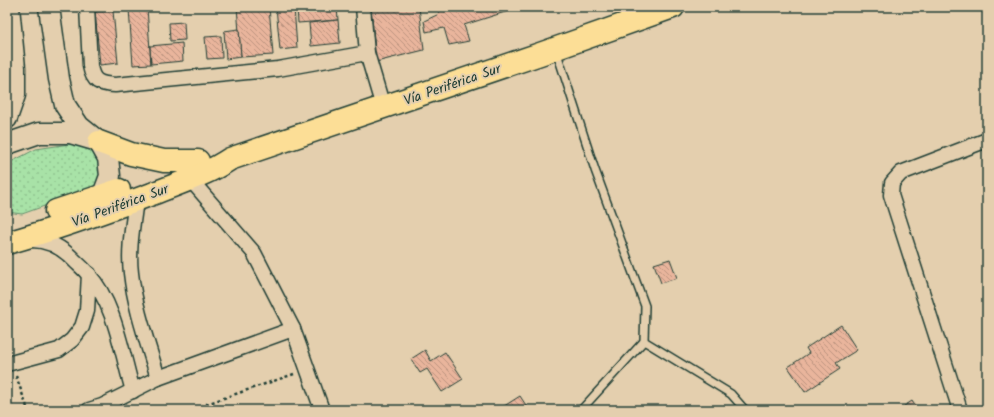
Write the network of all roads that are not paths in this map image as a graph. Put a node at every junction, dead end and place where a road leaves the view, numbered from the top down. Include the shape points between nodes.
1 (9, 7) edge
2 (49, 7) edge
3 (87, 7) edge
4 (363, 7) edge
5 (672, 7) edge
6 (556, 48) junction
7 (367, 53) junction
8 (383, 107) junction
9 (7, 118) edge
10 (987, 140) edge
11 (99, 142) junction
12 (7, 144) edge
13 (194, 170) junction
14 (136, 200) junction
15 (99, 205) junction
16 (9, 239) edge
17 (89, 274) junction
18 (293, 329) junction
19 (644, 341) junction
20 (9, 363) edge
21 (158, 378) junction
22 (133, 391) junction
23 (89, 410) edge
24 (322, 410) edge
25 (581, 410) edge
26 (746, 410) edge
27 (960, 410) edge

1 - 9 main road via 15,95
2 - 11 main road via 64,105 80,126
3 - 7 street via 92,75 96,81 105,84 278,69
4 - 7 street
5 - 6 highway, Vía Periférica Sur
6 - 8 highway, Vía Periférica Sur
6 - 19 lane via 595,170 645,306
7 - 8 street
8 - 13 highway, Vía Periférica Sur
10 - 27 street via 901,173 892,182 891,195
11 - 12 main road via 70,133 38,133
11 - 13 highway via 131,154
11 - 15 main road via 108,158 110,176
13 - 14 highway, Vía Periférica Sur
13 - 15 highway, Vía Periférica Sur
13 - 18 street via 254,253
14 - 15 highway, Vía Periférica Sur
14 - 21 street via 131,272 135,300
15 - 16 highway, Vía Periférica Sur
16 - 17 street via 51,243 66,251
17 - 20 street via 87,311 82,326 72,340 59,350
17 - 22 street via 111,312
18 - 21 street
18 - 24 street
19 - 25 lane
19 - 26 lane via 731,394
21 - 22 street
22 - 23 street

